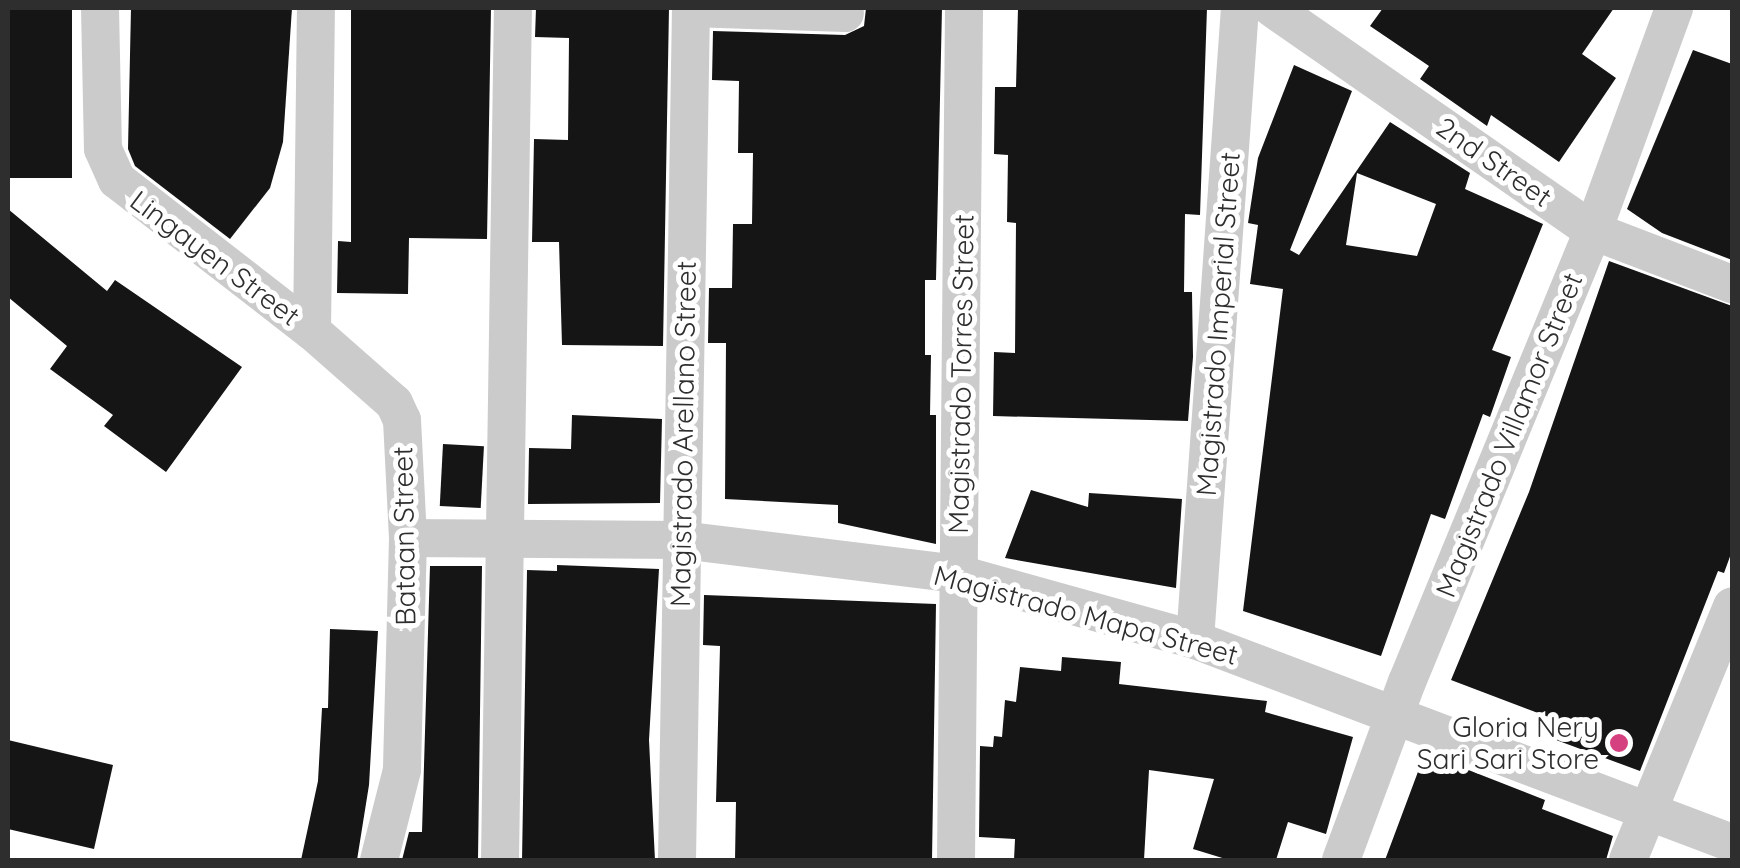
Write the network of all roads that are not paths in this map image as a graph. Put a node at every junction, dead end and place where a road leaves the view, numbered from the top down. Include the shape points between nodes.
1 (100, 8) edge
2 (316, 8) edge
3 (513, 8) edge
4 (691, 8) edge
5 (964, 8) edge
6 (1240, 8) edge
7 (1272, 8) edge
8 (1674, 8) edge
9 (846, 13) dead end
10 (1593, 230) junction
11 (1732, 284) edge
12 (312, 331) junction
13 (408, 538) junction
14 (506, 539) junction
15 (681, 540) junction
16 (959, 574) junction
17 (1732, 606) edge
18 (1194, 640) junction
19 (1394, 714) junction
20 (1648, 810) junction
21 (1732, 843) edge
22 (379, 860) edge
23 (500, 860) edge
24 (677, 860) edge
25 (956, 860) edge
26 (1341, 860) edge
27 (1628, 860) edge

1 - 12 street, Lingayen Street via 103,149 117,180
2 - 12 street
3 - 14 street
4 - 9 street
4 - 15 street, Magistrado Arellano Street
5 - 16 street, Magistrado Torres Street
6 - 18 street, Magistrado Imperial Street
7 - 10 street, 2nd Street
8 - 10 street, Magistrado Villamor Street
10 - 11 street, 2nd Street
10 - 19 street, Magistrado Villamor Street
12 - 13 street, Bataan Street via 394,403 404,438
13 - 14 street, Magistrado Mapa Street
13 - 22 street, Bataan Street via 402,770
14 - 15 street, Magistrado Mapa Street
14 - 23 street
15 - 16 street, Magistrado Mapa Street
15 - 24 street, Magistrado Arellano Street
16 - 18 street, Magistrado Mapa Street
16 - 25 street, Magistrado Torres Street
17 - 20 street
18 - 19 street, Magistrado Mapa Street
19 - 20 street, Magistrado Mapa Street
19 - 26 street, Magistrado Villamor Street
20 - 21 street, Magistrado Mapa Street
20 - 27 street

